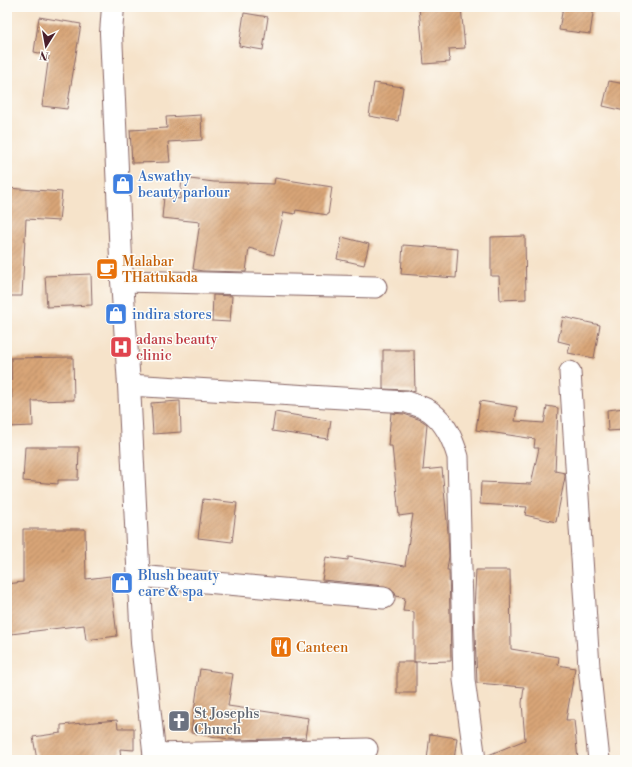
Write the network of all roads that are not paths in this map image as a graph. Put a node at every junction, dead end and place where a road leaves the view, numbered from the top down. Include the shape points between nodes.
1 (113, 7) edge
2 (122, 281) junction
3 (376, 287) dead end
4 (570, 372) dead end
5 (129, 385) junction
6 (138, 576) junction
7 (384, 598) dead end
8 (367, 749) dead end
9 (155, 757) edge
10 (475, 760) edge
11 (600, 760) edge

1 - 2 main road via 111,33
2 - 3 street
2 - 5 main road
4 - 11 street via 589,667
5 - 6 main road
5 - 10 street via 407,402 430,411 442,424 453,439 458,457 464,680
6 - 7 street
6 - 9 main road via 142,643
8 - 9 street

